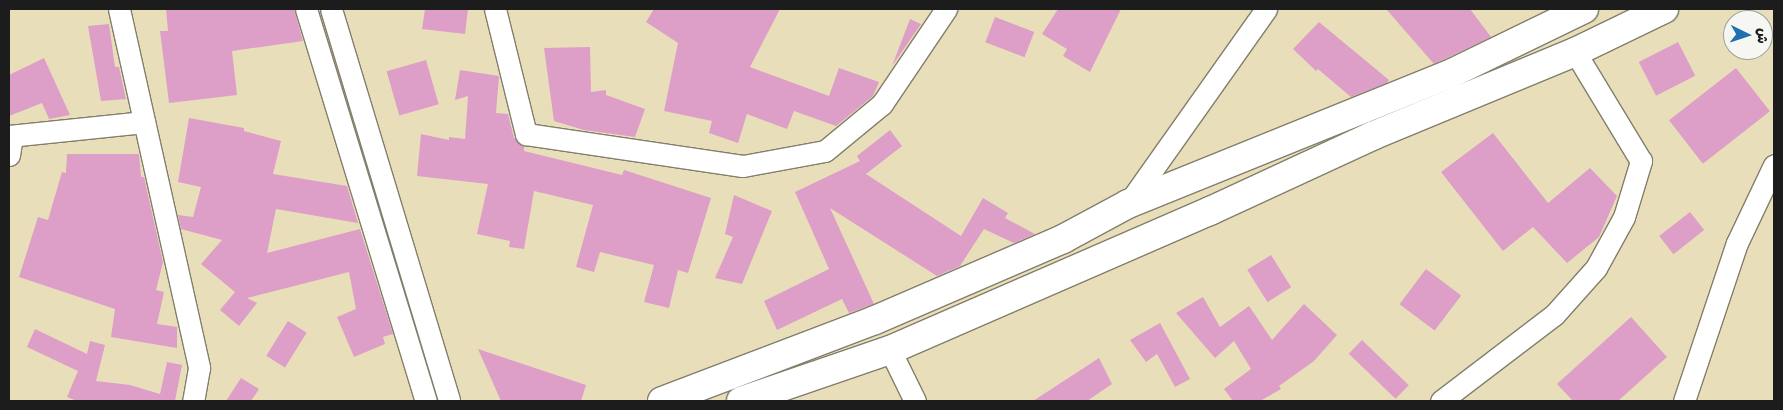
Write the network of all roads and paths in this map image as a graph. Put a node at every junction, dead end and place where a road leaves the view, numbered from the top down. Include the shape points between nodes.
1 (119, 9) edge
2 (306, 9) edge
3 (331, 9) edge
4 (495, 9) edge
5 (1266, 9) edge
6 (1584, 9) edge
7 (1664, 9) edge
8 (942, 10) edge
9 (1576, 52) junction
10 (144, 122) junction
11 (10, 142) edge
12 (1774, 165) edge
13 (1128, 204) junction
14 (1135, 241) junction
15 (890, 350) junction
16 (193, 401) edge
17 (426, 401) edge
18 (449, 401) edge
19 (662, 401) edge
20 (741, 401) edge
21 (915, 401) edge
22 (1442, 401) edge
23 (1684, 401) edge

1 - 10 street
2 - 17 street
3 - 18 street
4 - 8 street via 526,134 743,166 825,152 882,104
5 - 13 street
6 - 13 street via 1450,74
7 - 9 street
9 - 14 street via 1372,136 1210,211
9 - 22 street via 1641,161 1624,217 1596,268 1554,315
10 - 11 street
10 - 16 street via 199,368
12 - 23 street via 1737,243
13 - 14 street
13 - 19 street via 1063,238 875,320
14 - 15 street
15 - 20 street
15 - 21 street

